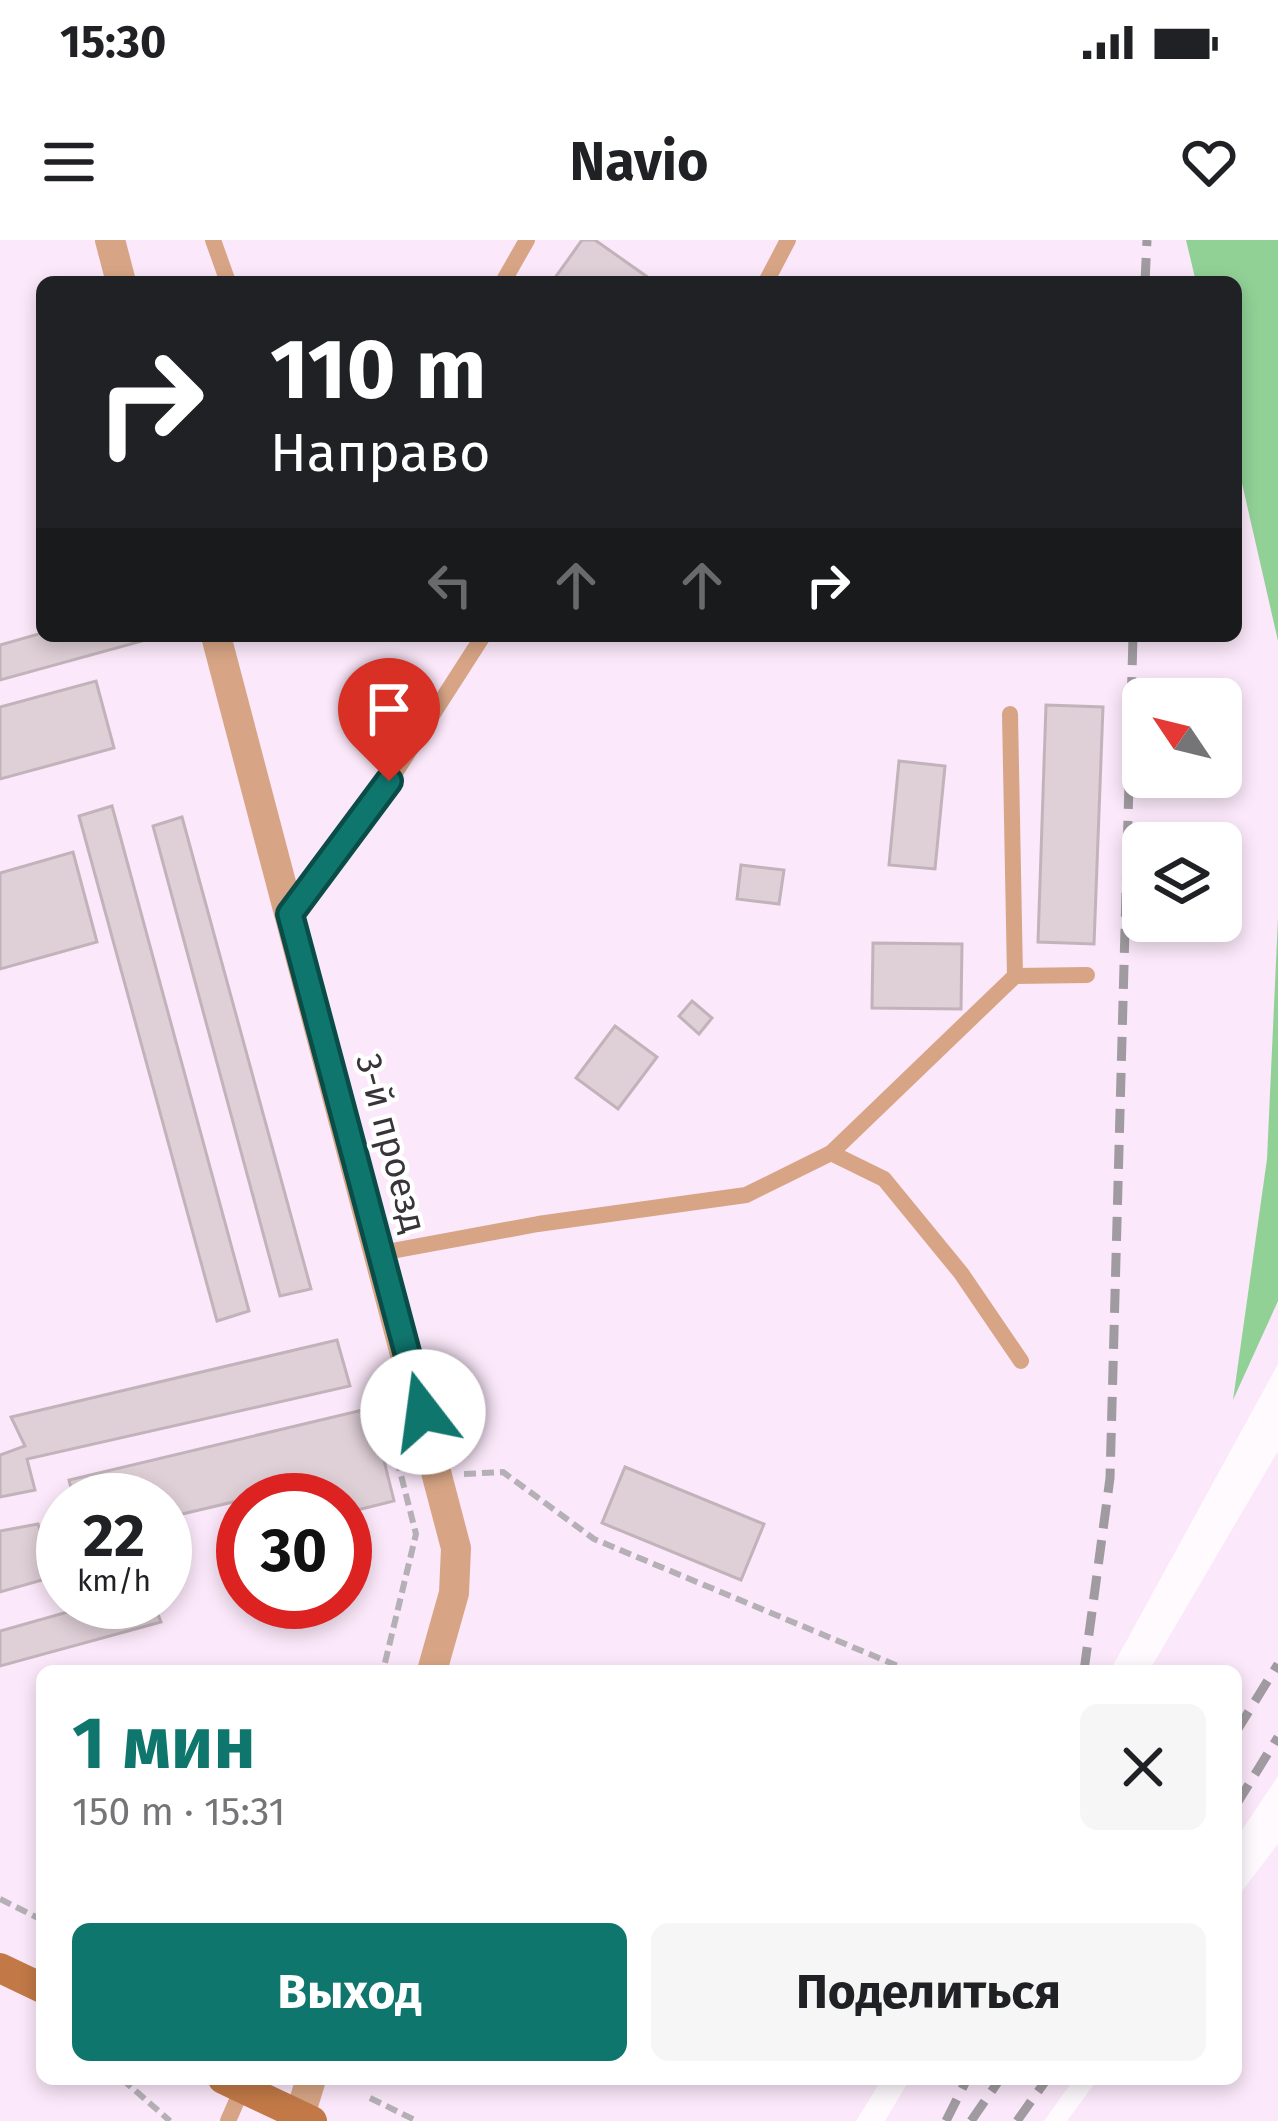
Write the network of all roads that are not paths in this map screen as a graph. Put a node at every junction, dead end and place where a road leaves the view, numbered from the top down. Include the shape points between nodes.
1 (110, 240) edge
2 (213, 240) edge
3 (527, 240) edge
4 (788, 240) edge
5 (120, 276) edge
6 (225, 276) edge
7 (506, 276) edge
8 (769, 276) edge
9 (218, 642) edge
10 (479, 642) edge
11 (1010, 714) dead end
12 (290, 914) junction
13 (1087, 974) dead end
14 (1015, 976) junction
15 (831, 1153) junction
16 (381, 1253) junction
17 (1021, 1360) dead end
18 (434, 1665) edge
19 (0, 1968) edge
20 (36, 1985) edge
21 (232, 2085) edge
22 (234, 2085) edge
23 (310, 2085) edge
24 (306, 2118) edge
25 (228, 2121) edge

1 - 5 street
2 - 6 lane
3 - 7 lane
4 - 8 lane
9 - 12 street, 3-й проезд
10 - 12 lane via 366,818
11 - 14 lane
12 - 16 street, 3-й проезд
13 - 14 lane
14 - 15 lane
15 - 16 lane via 746,1196
15 - 17 lane via 884,1179
16 - 18 street, 3-й проезд via 456,1548 454,1593
19 - 20 street
21 - 25 lane
22 - 24 street
23 - 24 street

